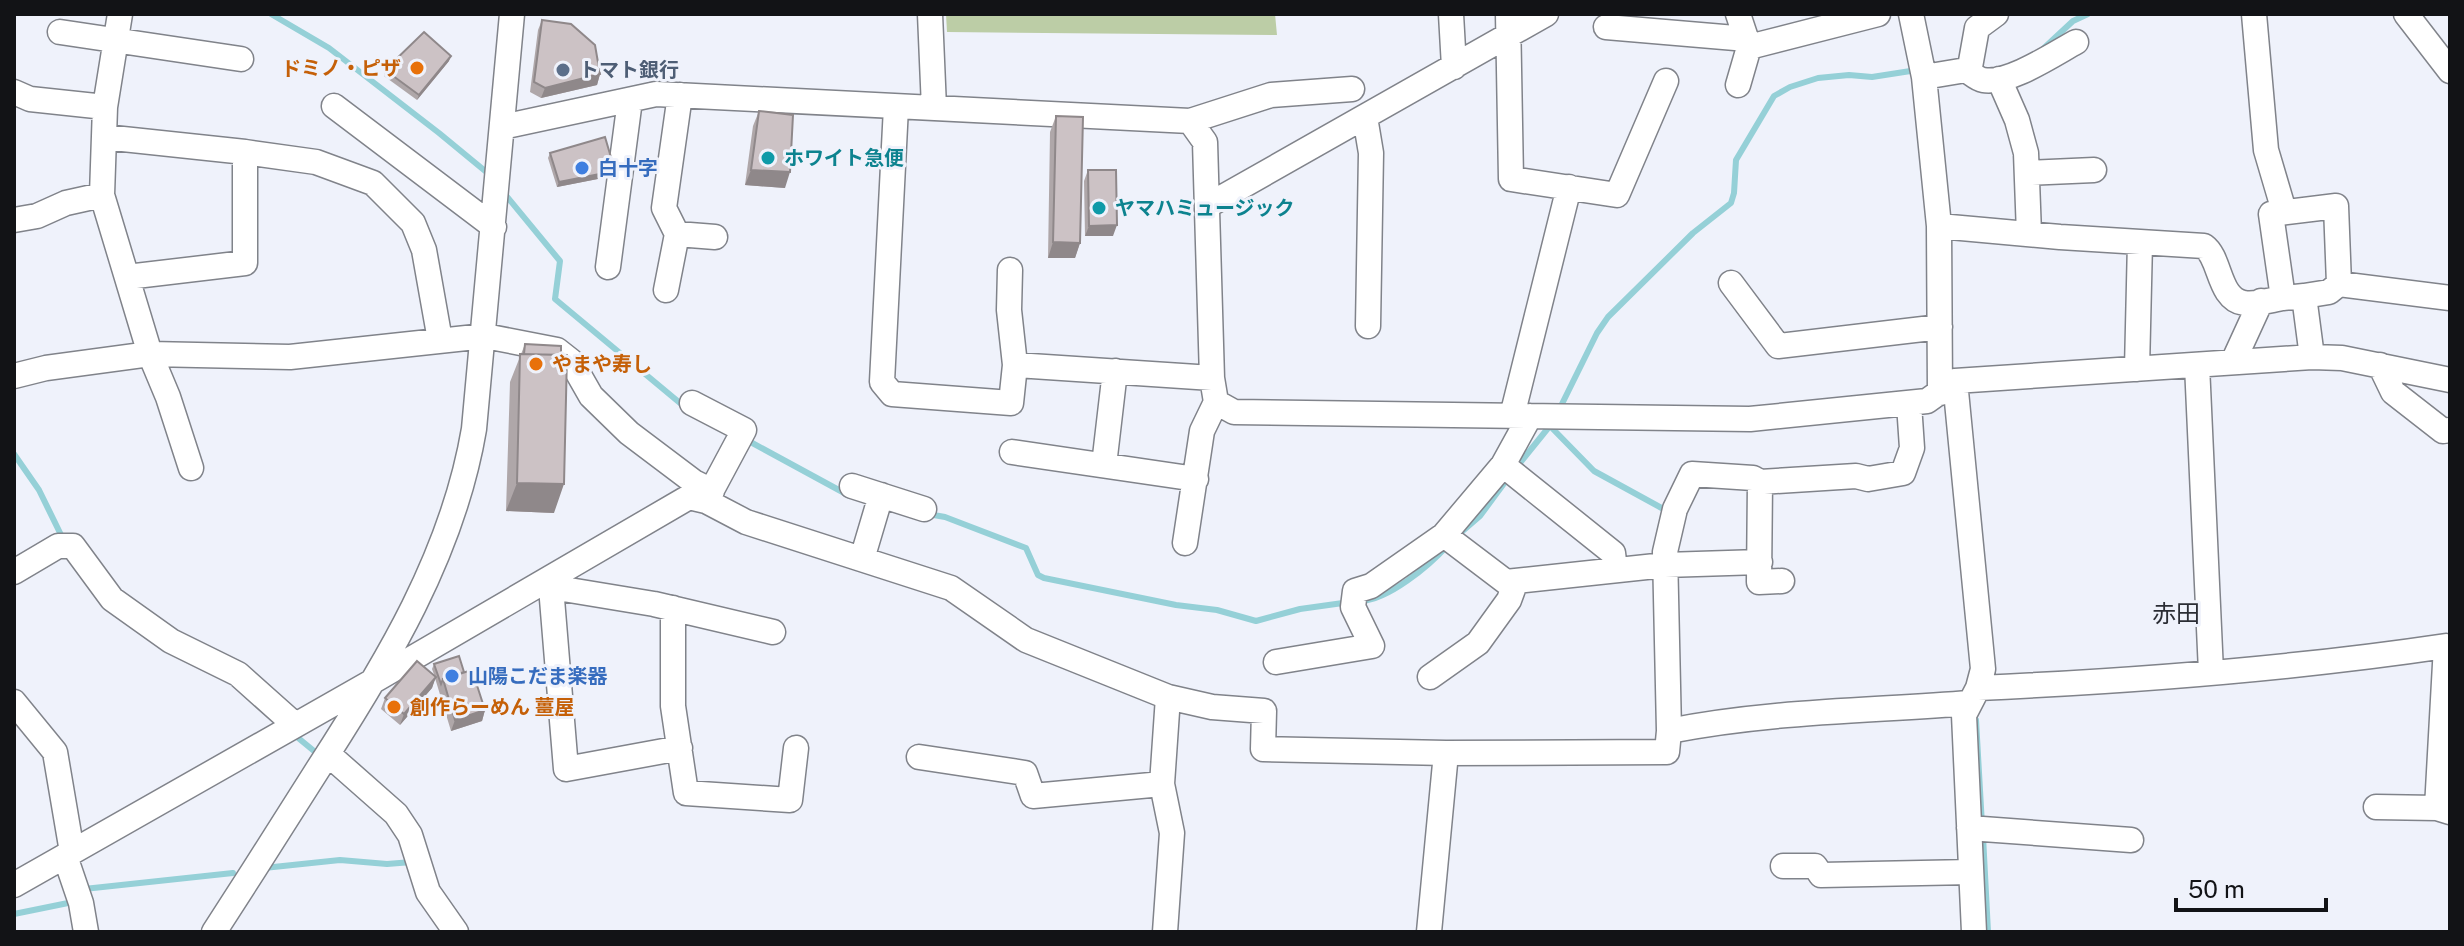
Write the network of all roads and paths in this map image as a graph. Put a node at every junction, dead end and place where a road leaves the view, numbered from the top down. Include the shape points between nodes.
1 (120, 14) edge
2 (512, 14) edge
3 (930, 14) edge
4 (1451, 14) edge
5 (1546, 14) edge
6 (1657, 14) edge
7 (1738, 14) edge
8 (1878, 14) edge
9 (1911, 14) edge
10 (2254, 14) edge
11 (2406, 14) edge
12 (1983, 19) edge
13 (1509, 25) edge
14 (60, 32) dead end
15 (115, 39) junction
16 (2076, 42) dead end
17 (1748, 43) junction
18 (241, 59) dead end
19 (1969, 65) junction
20 (1454, 67) junction
21 (2450, 71) edge
22 (1923, 72) junction
23 (1999, 79) junction
24 (1666, 81) dead end
25 (1738, 85) dead end
26 (1352, 89) dead end
27 (14, 92) edge
28 (680, 95) junction
29 (630, 100) junction
30 (334, 106) dead end
31 (105, 107) junction
32 (896, 107) junction
33 (934, 108) junction
34 (1365, 117) junction
35 (1190, 121) junction
36 (502, 127) junction
37 (104, 137) junction
38 (245, 152) junction
39 (2094, 170) dead end
40 (2027, 173) junction
41 (1569, 187) junction
42 (102, 195) junction
43 (1207, 206) junction
44 (2284, 211) junction
45 (14, 220) edge
46 (1939, 226) junction
47 (494, 227) junction
48 (677, 234) junction
49 (2029, 234) junction
50 (715, 237) dead end
51 (2140, 242) junction
52 (608, 267) dead end
53 (1010, 270) dead end
54 (127, 277) junction
55 (1731, 283) dead end
56 (2339, 284) junction
57 (666, 290) dead end
58 (2283, 298) junction
59 (2450, 298) edge
60 (1368, 326) dead end
61 (1940, 327) junction
62 (485, 336) junction
63 (440, 340) junction
64 (150, 354) junction
65 (2312, 357) junction
66 (2233, 362) junction
67 (1015, 365) junction
68 (2197, 365) junction
69 (2380, 365) junction
70 (2137, 369) junction
71 (1115, 371) junction
72 (14, 376) edge
73 (2450, 380) edge
74 (1948, 387) junction
75 (1214, 390) junction
76 (692, 403) dead end
77 (1909, 404) junction
78 (1539, 416) junction
79 (2450, 430) edge
80 (1012, 452) dead end
81 (1104, 465) junction
82 (191, 468) dead end
83 (1509, 470) junction
84 (1196, 479) junction
85 (1760, 482) junction
86 (852, 486) dead end
87 (709, 496) junction
88 (879, 502) junction
89 (924, 509) dead end
90 (1450, 539) junction
91 (1185, 543) dead end
92 (862, 559) junction
93 (1760, 562) junction
94 (1661, 566) junction
95 (1615, 570) junction
96 (14, 572) edge
97 (1516, 581) junction
98 (1782, 581) dead end
99 (548, 584) junction
100 (673, 608) junction
101 (773, 632) dead end
102 (1276, 662) dead end
103 (2211, 672) junction
104 (1430, 677) dead end
105 (375, 680) junction
106 (1974, 695) junction
107 (1168, 697) junction
108 (14, 702) edge
109 (1669, 723) junction
110 (294, 724) junction
111 (680, 748) junction
112 (796, 748) dead end
113 (1446, 753) junction
114 (328, 754) junction
115 (919, 757) dead end
116 (1162, 784) junction
117 (2376, 807) dead end
118 (2443, 810) edge
119 (1977, 828) junction
120 (2131, 840) dead end
121 (69, 854) junction
122 (1783, 866) dead end
123 (1971, 872) junction
124 (14, 885) edge
125 (86, 932) edge
126 (214, 932) edge
127 (456, 932) edge
128 (1165, 932) edge
129 (1429, 932) edge
130 (1974, 932) edge

1 - 15 street
2 - 36 street
3 - 33 street
4 - 20 street
5 - 13 street
6 - 17 street via 1618,28
7 - 17 street
8 - 17 street
9 - 22 street
10 - 44 street via 2266,150
11 - 21 street
12 - 19 street
13 - 20 street
13 - 41 street via 1511,179
14 - 15 street
15 - 18 street
15 - 31 street
16 - 23 street
17 - 25 street
19 - 22 street
19 - 23 street via 1982,80
20 - 34 street
22 - 46 street
23 - 40 street via 2017,120
24 - 41 street via 1617,195
26 - 35 street via 1271,95
27 - 31 street via 30,99
28 - 29 street
28 - 32 street
28 - 48 street via 664,208
29 - 36 street
29 - 52 street
30 - 47 street
31 - 37 street
32 - 33 street
32 - 67 street via 882,382 892,394 1011,403
33 - 35 street
34 - 43 street
34 - 60 street via 1371,153
35 - 43 street via 1205,142
36 - 47 street
37 - 38 street
37 - 42 street
38 - 54 street via 245,263
38 - 63 street via 316,162 373,183 413,223 424,250
39 - 40 street
40 - 49 street
41 - 78 street
42 - 45 street
42 - 54 street
43 - 75 street
44 - 56 street via 2336,206
44 - 58 street via 2271,214
46 - 49 street
46 - 61 street
47 - 62 street
48 - 50 street
48 - 57 street
49 - 51 street
51 - 58 street via 2204,246 2212,252 2234,300 2244,304
51 - 70 street
53 - 67 street
54 - 64 street
55 - 61 street via 1778,346
56 - 58 street via 2329,292
56 - 59 street
58 - 65 street
58 - 66 street
61 - 74 street
62 - 63 street
62 - 87 street via 557,350 571,361 591,396 629,433
62 - 105 street via 469,459 432,568
63 - 64 street via 290,357
64 - 72 street
64 - 82 street
65 - 66 street
65 - 69 street
66 - 68 street
67 - 71 street
68 - 70 street
68 - 103 street
69 - 73 street
69 - 79 street via 2393,392 2443,431
70 - 74 street
71 - 75 street
71 - 81 street
74 - 77 street via 1927,401
74 - 106 street via 1983,669
75 - 78 street via 1234,412
75 - 84 street
76 - 87 street via 744,430
77 - 78 street via 1750,419
77 - 85 street via 1912,448 1903,473
78 - 83 street
80 - 81 street
81 - 84 street
83 - 90 street
83 - 95 street via 1613,553
84 - 91 street
85 - 93 street
85 - 94 street via 1692,474 1675,509
86 - 88 street
87 - 92 street via 746,522
87 - 99 street via 689,497
88 - 89 street
88 - 92 street
90 - 97 street via 1506,582
90 - 102 street via 1355,591 1353,603 1372,646
92 - 107 street via 951,588 1026,640
93 - 94 street
93 - 98 street via 1759,582
94 - 95 street
94 - 109 street
95 - 97 street
96 - 110 street via 65,545 81,554 112,599 171,641 238,674
97 - 104 street via 1478,643
99 - 100 street
99 - 105 street
99 - 111 street via 566,769
100 - 101 street
100 - 111 street via 673,706
103 - 106 street
103 - 118 street via 2446,646
105 - 110 street
105 - 114 street
106 - 109 street via 1874,710
106 - 119 street via 1964,715
107 - 113 street via 1264,711 1263,749
107 - 116 street
108 - 121 street via 55,752
109 - 113 street via 1667,752
110 - 121 street
111 - 112 street via 686,793 790,800
113 - 129 street
114 - 126 street
114 - 127 street via 396,814 410,835 428,892
115 - 116 street via 1025,773 1033,796
116 - 128 street via 1172,833
117 - 118 street
119 - 120 street
119 - 123 street
121 - 124 street
121 - 125 street
122 - 123 street via 1815,866 1821,875
123 - 130 street

